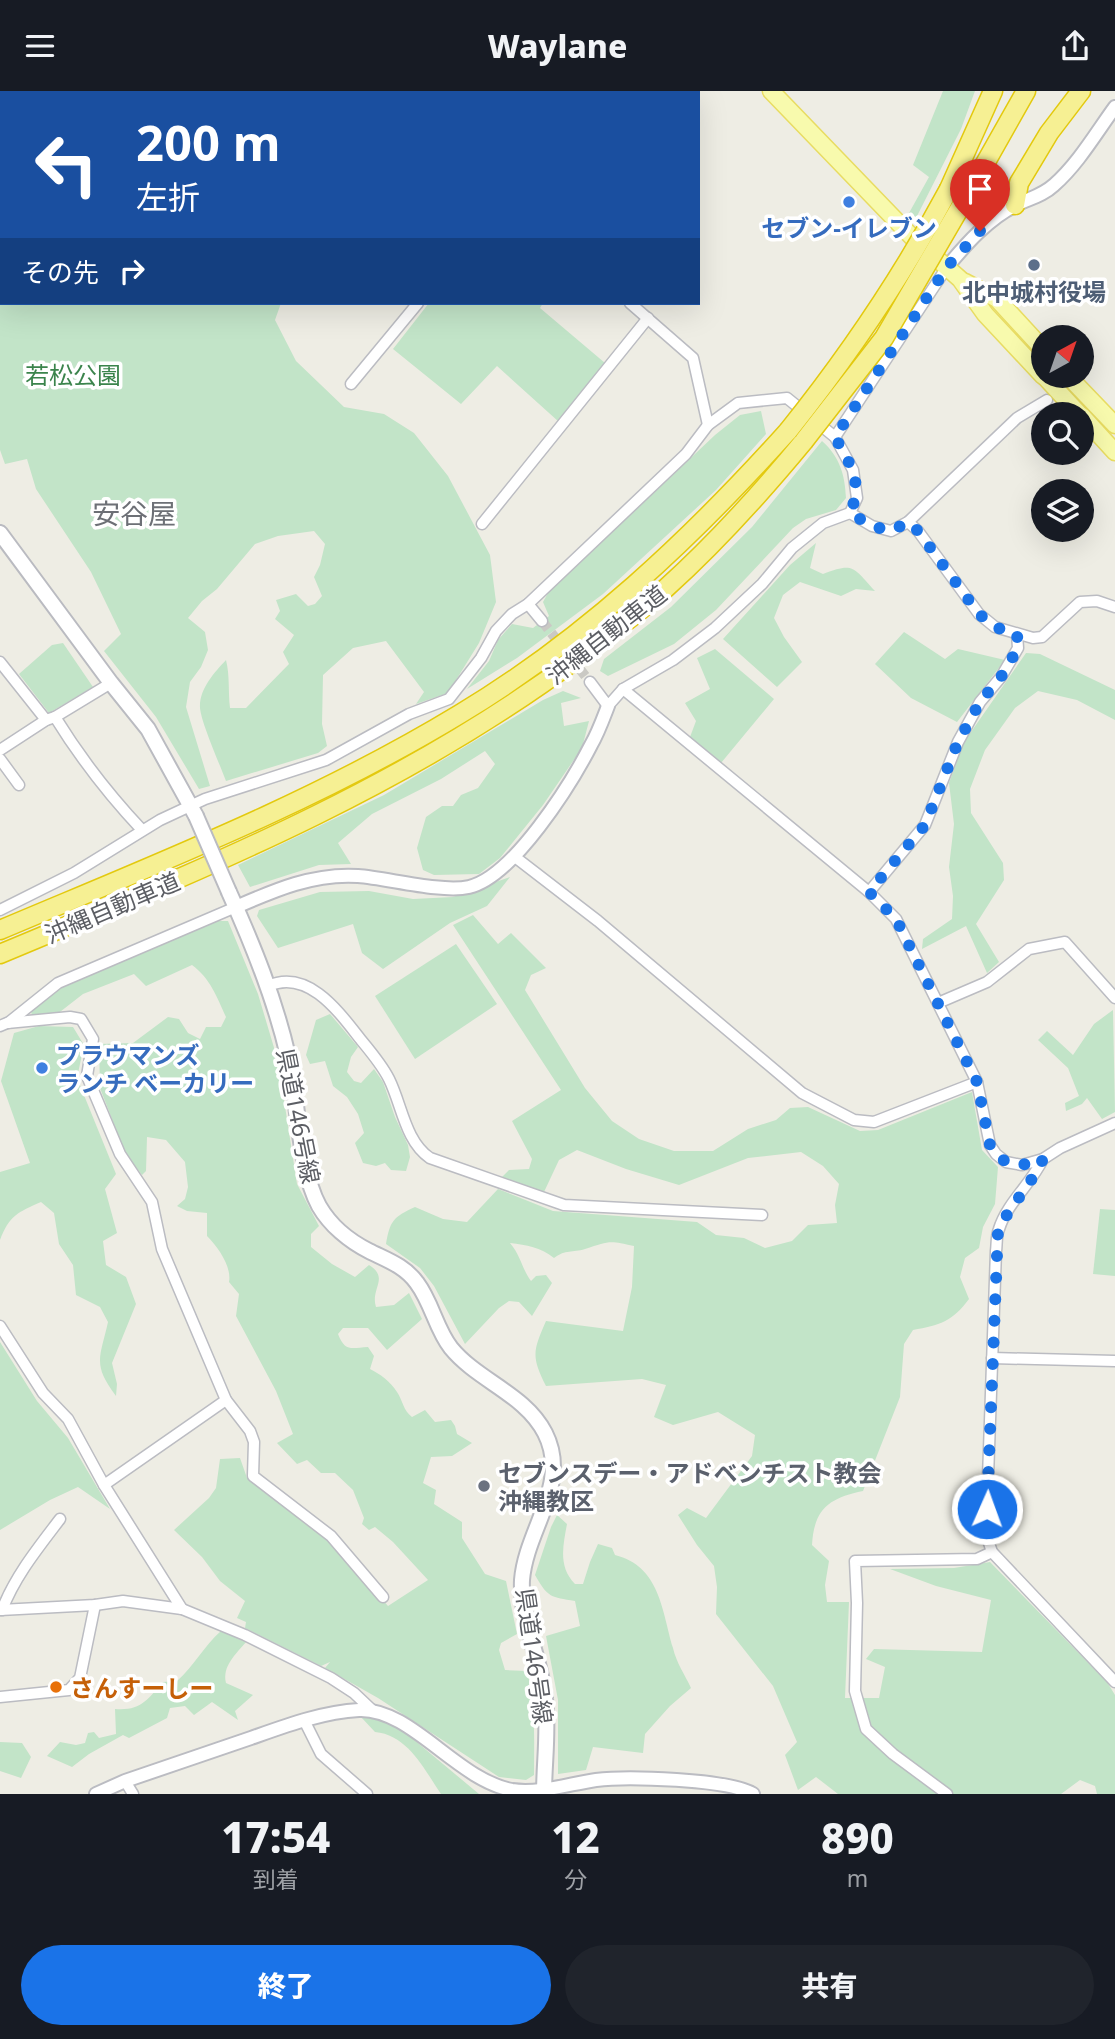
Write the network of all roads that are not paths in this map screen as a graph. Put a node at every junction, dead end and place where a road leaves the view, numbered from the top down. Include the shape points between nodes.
1 (771, 91) edge
2 (993, 91) edge
3 (1015, 91) edge
4 (1026, 91) edge
5 (1082, 91) edge
6 (1115, 107) edge
7 (965, 199) junction
8 (1015, 205) junction
9 (947, 267) junction
10 (960, 279) junction
11 (416, 305) edge
12 (632, 305) edge
13 (648, 318) junction
14 (1031, 336) edge
15 (1031, 363) edge
16 (351, 384) dead end
17 (1055, 389) edge
18 (1080, 389) edge
19 (1047, 400) dead end
20 (1068, 402) edge
21 (708, 425) junction
22 (1115, 425) edge
23 (1094, 430) edge
24 (835, 437) junction
25 (1115, 452) edge
26 (850, 513) junction
27 (908, 522) junction
28 (482, 524) dead end
29 (0, 533) edge
30 (528, 604) junction
31 (1115, 607) edge
32 (542, 621) tunnel mouth
33 (1017, 634) junction
34 (0, 662) edge
35 (590, 682) tunnel mouth
36 (111, 683) junction
37 (623, 689) junction
38 (608, 706) junction
39 (51, 719) junction
40 (0, 750) edge
41 (0, 759) edge
42 (19, 785) dead end
43 (194, 811) junction
44 (142, 830) junction
45 (515, 857) junction
46 (869, 892) junction
47 (236, 907) junction
48 (0, 910) edge
49 (0, 930) edge
50 (0, 954) edge
51 (268, 986) junction
52 (1115, 999) edge
53 (938, 1003) junction
54 (4, 1024) edge
55 (977, 1082) junction
56 (1115, 1123) edge
57 (1043, 1159) junction
58 (762, 1215) dead end
59 (0, 1326) edge
60 (992, 1358) junction
61 (1115, 1361) edge
62 (226, 1400) junction
63 (104, 1485) junction
64 (60, 1520) dead end
65 (992, 1552) junction
66 (383, 1597) dead end
67 (95, 1605) junction
68 (182, 1609) junction
69 (1, 1610) edge
70 (1115, 1682) edge
71 (0, 1697) edge
72 (372, 1710) junction
73 (304, 1720) junction
74 (125, 1781) junction
75 (544, 1791) edge
76 (96, 1794) edge
77 (133, 1794) edge
78 (367, 1794) edge
79 (754, 1794) edge
80 (947, 1794) edge

1 - 9 main road via 911,236
2 - 49 highway, 沖縄自動車道, bridge via 949,189 895,283 826,384 734,491 640,581 565,641 462,713 394,752 234,831
3 - 7 highway, 沖縄自動車道
4 - 7 highway
5 - 8 highway via 1019,183
6 - 8 street via 1065,175 1035,199
7 - 50 highway, 沖縄自動車道, bridge via 884,338 739,516 665,590 533,691 430,756 338,806 169,884
8 - 9 street via 980,231
9 - 10 main road
9 - 24 street
10 - 14 main road via 997,299
10 - 15 main road
11 - 16 street
12 - 13 street
13 - 21 street via 692,358
13 - 28 street
17 - 20 main road
18 - 22 main road
19 - 27 street via 1017,418
21 - 24 street via 738,403 786,398
21 - 30 street via 686,454
23 - 25 main road
24 - 26 street via 853,470 857,498
26 - 27 street via 891,531
26 - 37 street via 823,523 792,548 715,628
27 - 33 street via 979,614 995,627
29 - 36 main road, 県道146号線
30 - 32 street
30 - 43 street via 496,631 449,699 409,714 326,759 226,791
31 - 33 street via 1080,602 1042,637
33 - 46 street via 1018,648 958,742 925,825
34 - 39 street
35 - 38 street
36 - 39 street
36 - 43 main road, 県道146号線 via 148,729
37 - 38 street
37 - 46 street
38 - 45 street via 592,745
39 - 40 street
39 - 44 street
41 - 42 street
43 - 44 street
43 - 47 main road, 県道146号線, bridge
44 - 48 street via 74,873
45 - 47 street via 496,874 469,887 323,877 293,883
45 - 55 street via 802,1093 830,1109 854,1120 874,1122
46 - 53 street via 896,919
47 - 51 main road, 県道146号線
47 - 54 street via 58,983
51 - 58 street via 278,981 300,983 335,1007 388,1077 412,1138 430,1158 564,1205
51 - 75 main road, 県道146号線 via 289,1058 306,1165 318,1204 353,1241 413,1277 452,1349 524,1406 551,1449 552,1484 522,1580 546,1701
52 - 53 street via 1065,941 1029,949 987,982
53 - 55 street
54 - 62 street via 70,1017 81,1019 93,1039 87,1076 120,1154 152,1202 162,1249
55 - 57 street via 990,1145 996,1154 1022,1165
56 - 57 street
57 - 60 street via 998,1230
59 - 63 street via 43,1393 68,1419
60 - 61 street
60 - 65 street via 986,1534
62 - 63 street
62 - 66 street via 254,1441 253,1476 331,1536
63 - 68 street
64 - 69 street via 20,1572
65 - 70 street
65 - 80 street via 977,1559 855,1561 855,1691 866,1729
67 - 68 street via 123,1601
67 - 69 street
67 - 71 street via 80,1678 69,1690
68 - 72 street via 331,1678
72 - 73 street
72 - 75 street via 487,1781 512,1791
73 - 74 street
73 - 78 street via 321,1753
74 - 76 street
74 - 77 street
75 - 79 street via 599,1779 704,1782

